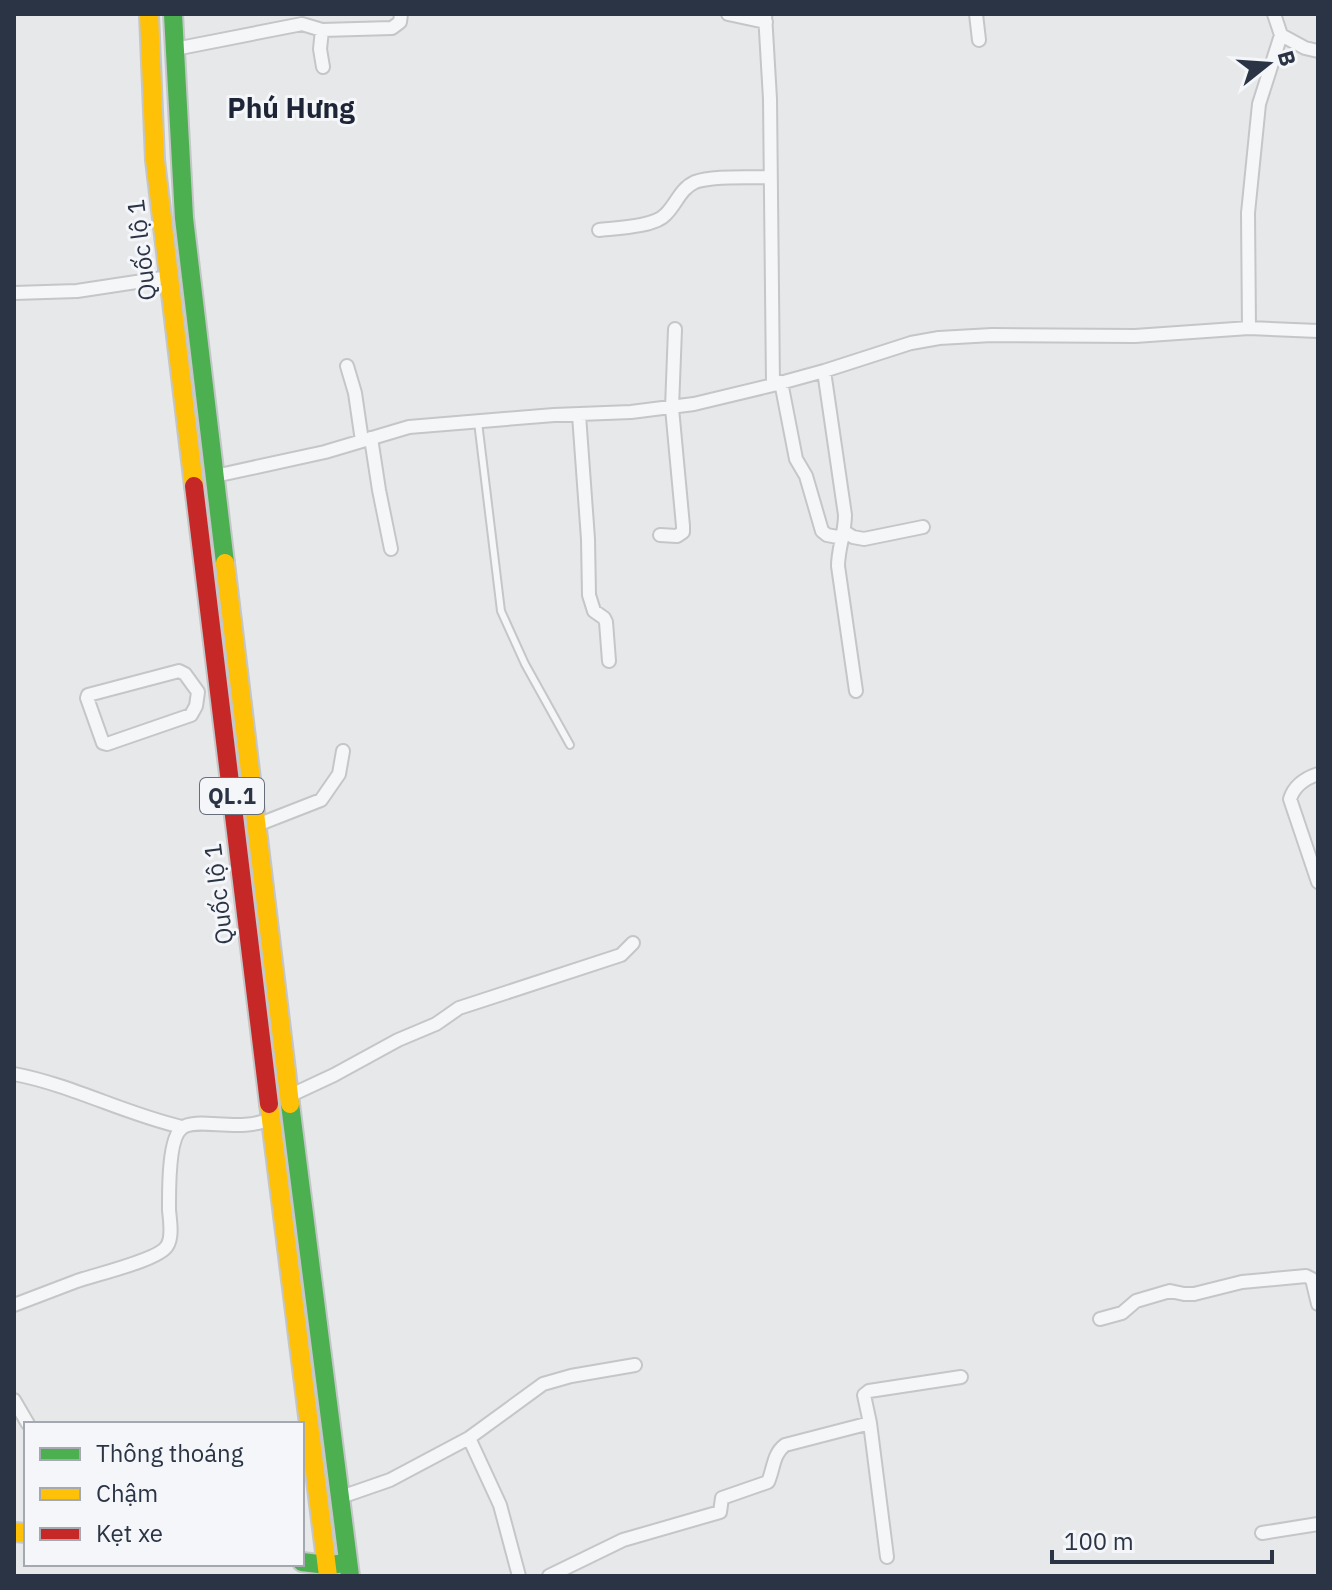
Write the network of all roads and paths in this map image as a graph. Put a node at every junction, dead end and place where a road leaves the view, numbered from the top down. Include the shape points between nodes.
1 (149, 14) edge
2 (173, 14) edge
3 (401, 14) edge
4 (728, 14) edge
5 (976, 14) edge
6 (1274, 14) edge
7 (765, 18) edge
8 (322, 30) junction
9 (1281, 35) junction
10 (979, 40) dead end
11 (175, 49) junction
12 (1318, 51) edge
13 (323, 67) dead end
14 (770, 177) junction
15 (599, 230) dead end
16 (169, 277) junction
17 (14, 293) edge
18 (1249, 328) junction
19 (675, 329) dead end
20 (1318, 331) edge
21 (347, 366) dead end
22 (824, 371) junction
23 (777, 384) junction
24 (672, 408) junction
25 (579, 415) junction
26 (478, 422) junction
27 (367, 440) junction
28 (215, 476) junction
29 (923, 527) dead end
30 (660, 535) dead end
31 (844, 535) junction
32 (391, 549) dead end
33 (609, 661) dead end
34 (219, 686) junction
35 (856, 691) dead end
36 (198, 692) junction
37 (570, 745) dead end
38 (343, 751) dead end
39 (1318, 774) edge
40 (257, 825) junction
41 (1318, 882) edge
42 (633, 943) dead end
43 (14, 1074) edge
44 (289, 1096) junction
45 (271, 1118) junction
46 (182, 1127) junction
47 (1318, 1304) edge
48 (14, 1305) edge
49 (1100, 1319) dead end
50 (635, 1365) dead end
51 (961, 1377) dead end
52 (306, 1396) junction
53 (14, 1400) edge
54 (27, 1422) edge
55 (304, 1422) edge
56 (870, 1423) junction
57 (469, 1438) junction
58 (341, 1497) junction
59 (1318, 1524) edge
60 (1262, 1533) dead end
61 (887, 1557) dead end
62 (304, 1563) edge
63 (349, 1569) edge
64 (328, 1570) edge
65 (519, 1576) edge
66 (549, 1576) edge

1 - 16 main road, Quốc lộ 1 / QL.1 via 155,160
2 - 11 main road, Quốc lộ 1 / QL.1
3 - 8 street via 392,28
4 - 7 street
5 - 10 street
6 - 9 street
7 - 14 street
8 - 11 street via 302,24
8 - 13 street
9 - 12 street
9 - 18 street via 1259,104 1248,213
11 - 28 main road, Quốc lộ 1 / QL.1 via 184,218
14 - 15 street via 701,180 685,188 660,219
14 - 23 street
16 - 17 street via 77,291
16 - 34 main road, Quốc lộ 1 / QL.1
18 - 20 street
18 - 22 street via 1135,336 939,338
19 - 24 street
21 - 27 street
22 - 23 street
22 - 31 street
23 - 24 street
23 - 31 street via 822,531
24 - 25 street
24 - 30 street via 683,532
25 - 26 street
25 - 33 street via 589,595 594,611 606,622
26 - 27 street via 409,427
26 - 37 lane via 501,611
27 - 28 street
27 - 32 street
28 - 40 main road, Quốc lộ 1 / QL.1
29 - 31 street via 864,539
31 - 35 street via 838,566
34 - 36 street
34 - 45 main road, Quốc lộ 1 / QL.1
36 - 36 street via 191,715 105,744 87,698 179,671
38 - 40 street via 339,774 321,800
39 - 41 street via 1304,780 1290,799
40 - 44 main road, Quốc lộ 1 / QL.1
42 - 44 street via 621,955 459,1008
43 - 46 street
44 - 58 main road, Quốc lộ 1 / QL.1
45 - 46 street via 250,1126
45 - 52 main road, Quốc lộ 1 / QL.1
46 - 48 street via 174,1137 169,1245 144,1260
47 - 49 street via 1312,1279 1306,1276 1242,1282 1194,1294 1170,1291
50 - 57 street via 543,1384
51 - 56 street via 869,1391 864,1399
52 - 55 main road
52 - 64 main road, Quốc lộ 1 / QL.1
53 - 54 street
56 - 61 street
56 - 66 street via 785,1445 768,1482 722,1498 720,1512 623,1540
57 - 58 street via 390,1480
57 - 65 street via 500,1505
58 - 63 main road, Quốc lộ 1 / QL.1
59 - 60 street
62 - 64 main road
63 - 64 main road

